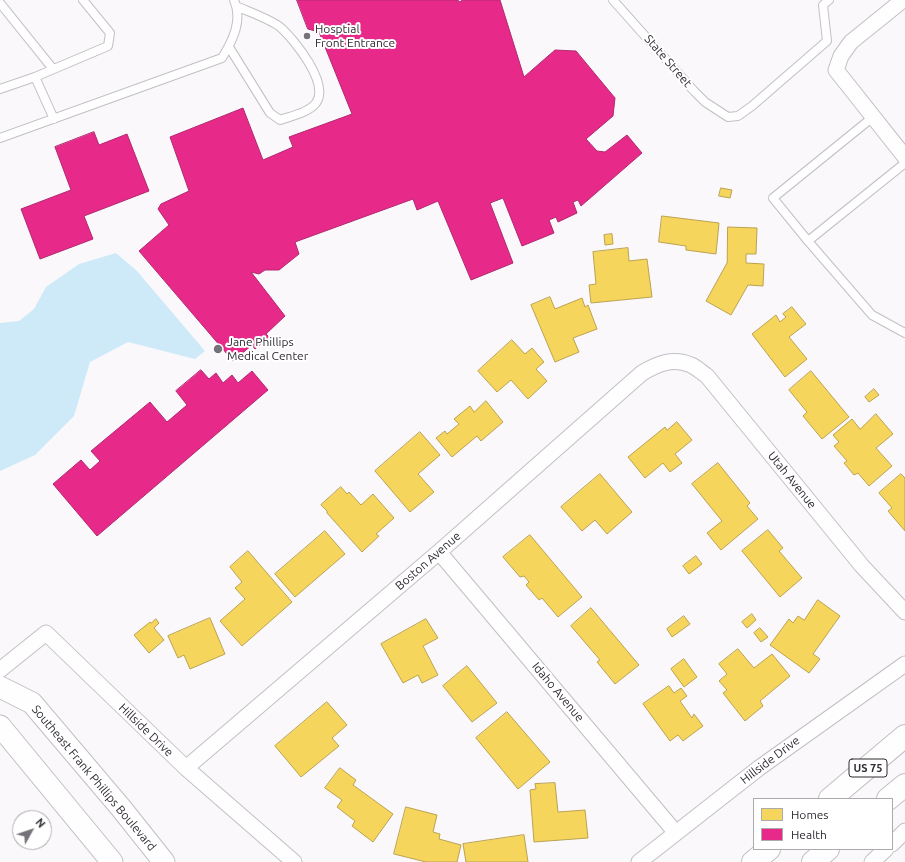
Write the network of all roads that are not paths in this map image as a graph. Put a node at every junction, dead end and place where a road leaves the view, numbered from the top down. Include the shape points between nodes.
1 (83, 0) edge
2 (613, 0) edge
3 (903, 0) edge
4 (823, 2) edge
5 (0, 3) edge
6 (235, 3) edge
7 (229, 47) junction
8 (53, 69) junction
9 (35, 77) junction
10 (0, 89) edge
11 (873, 117) junction
12 (54, 119) junction
13 (0, 138) edge
14 (905, 157) edge
15 (905, 164) edge
16 (808, 241) junction
17 (905, 332) edge
18 (673, 361) joint
19 (439, 552) junction
20 (905, 612) edge
21 (905, 664) edge
22 (0, 670) edge
23 (0, 687) edge
24 (0, 726) edge
25 (905, 736) edge
26 (186, 768) junction
27 (905, 785) edge
28 (831, 798) edge
29 (889, 798) edge
30 (905, 831) edge
31 (676, 833) junction
32 (893, 843) edge
33 (768, 850) edge
34 (827, 850) edge
35 (885, 850) edge
36 (112, 862) edge
37 (164, 862) edge
38 (294, 862) edge
39 (639, 862) edge
40 (753, 862) edge
41 (813, 862) edge
42 (872, 862) edge

1 - 8 lane via 110,33 108,46
2 - 4 lane, State Street via 705,102 728,117 738,116 752,106 827,41
3 - 11 street via 851,42 841,56 836,70
5 - 8 lane
6 - 7 lane via 237,21
6 - 7 lane via 280,26 296,44 317,79 320,92 316,102 309,109 280,120 270,113
7 - 12 lane via 222,58
8 - 9 lane
9 - 10 lane
9 - 12 lane
11 - 14 street
11 - 16 lane via 773,198
12 - 13 lane
15 - 16 lane
16 - 17 lane via 872,315
18 - 19 street, Boston Avenue via 655,365 642,373
18 - 20 street, Utah Avenue via 690,364 707,376 862,566
19 - 26 street, Boston Avenue
19 - 31 street, Idaho Avenue
21 - 31 street, Hillside Drive via 759,768
22 - 26 street, Hillside Drive via 46,633
23 - 37 street, Southeast Frank Phillips Boulevard via 32,703
24 - 36 street
25 - 28 highway, US 75
26 - 38 street, Hillside Drive
27 - 29 highway, US 75
30 - 32 street
31 - 39 street, Hillside Drive
33 - 40 highway
34 - 41 highway
35 - 42 street

